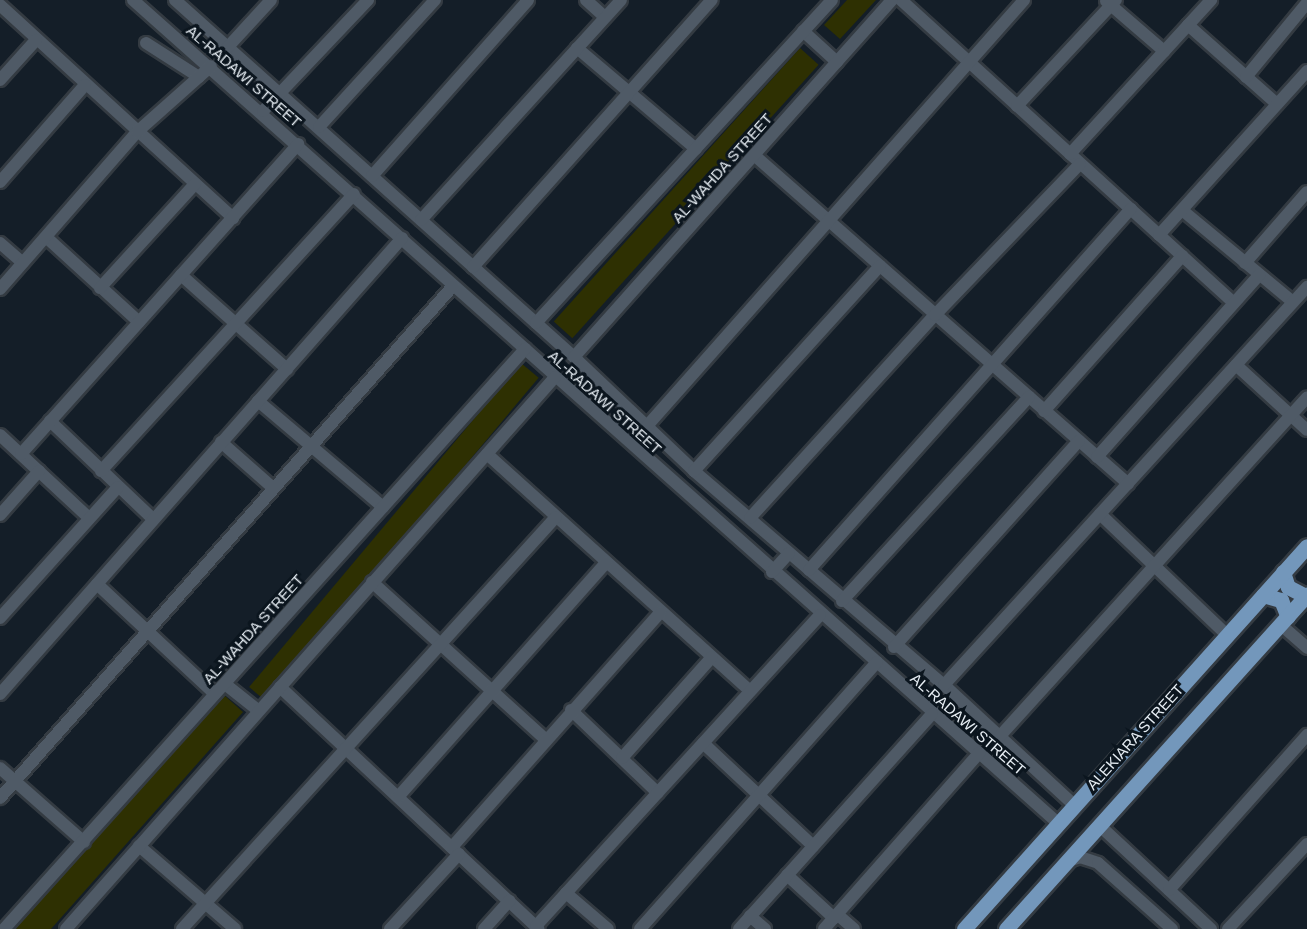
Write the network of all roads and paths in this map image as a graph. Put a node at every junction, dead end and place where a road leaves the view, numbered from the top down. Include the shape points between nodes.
1 (134, 0) edge
2 (175, 0) edge
3 (271, 0) edge
4 (368, 0) edge
5 (435, 0) edge
6 (528, 0) edge
7 (586, 0) edge
8 (621, 0) edge
9 (712, 0) edge
10 (892, 0) edge
11 (901, 0) edge
12 (1024, 0) edge
13 (1210, 0) edge
14 (827, 2) edge
15 (1111, 2) edge
16 (1307, 3) edge
17 (0, 5) edge
18 (605, 17) junction
19 (1188, 25) junction
20 (803, 32) junction
21 (36, 40) junction
22 (146, 43) dead end
23 (227, 48) junction
24 (577, 48) junction
25 (1164, 51) junction
26 (837, 62) junction
27 (969, 62) junction
28 (211, 66) junction
29 (1307, 71) edge
30 (199, 76) junction
31 (1246, 77) junction
32 (0, 80) edge
33 (85, 85) junction
34 (282, 93) junction
35 (631, 93) junction
36 (1277, 104) junction
37 (1017, 106) junction
38 (262, 111) junction
39 (319, 127) junction
40 (137, 132) junction
41 (298, 144) junction
42 (696, 149) junction
43 (1070, 154) junction
44 (754, 155) junction
45 (1080, 164) junction
46 (372, 176) junction
47 (0, 182) edge
48 (195, 184) junction
49 (1307, 192) edge
50 (354, 194) junction
51 (1131, 209) junction
52 (1182, 210) junction
53 (233, 218) junction
54 (421, 220) junction
55 (828, 221) junction
56 (1159, 236) junction
57 (46, 237) junction
58 (402, 238) junction
59 (0, 243) edge
60 (1182, 256) junction
61 (23, 263) junction
62 (1245, 263) junction
63 (880, 266) junction
64 (473, 267) junction
65 (181, 275) junction
66 (1259, 275) junction
67 (453, 286) junction
68 (1307, 287) edge
69 (100, 288) junction
70 (0, 289) edge
71 (1232, 301) junction
72 (1293, 302) junction
73 (935, 315) junction
74 (139, 322) junction
75 (235, 323) junction
76 (536, 324) junction
77 (525, 349) junction
78 (574, 357) junction
79 (993, 365) junction
80 (1236, 365) junction
81 (287, 369) junction
82 (555, 377) junction
83 (1029, 397) junction
84 (1307, 398) edge
85 (258, 401) junction
86 (1044, 411) junction
87 (1291, 416) junction
88 (50, 421) junction
89 (647, 426) junction
90 (1307, 430) edge
91 (0, 435) edge
92 (1079, 441) junction
93 (221, 442) junction
94 (311, 447) junction
95 (21, 454) junction
96 (487, 454) junction
97 (1097, 457) junction
98 (39, 471) junction
99 (101, 471) junction
100 (694, 471) junction
101 (1128, 484) junction
102 (118, 487) junction
103 (272, 487) junction
104 (382, 507) junction
105 (1100, 514) junction
106 (0, 515) edge
107 (556, 517) junction
108 (89, 518) junction
109 (750, 518) junction
110 (153, 519) junction
111 (1307, 546) edge
112 (789, 553) junction
113 (607, 562) junction
114 (1154, 565) junction
115 (809, 570) junction
116 (772, 572) junction
117 (1283, 572) junction
118 (372, 582) junction
119 (97, 584) junction
120 (1263, 595) junction
121 (1306, 596) edge
122 (842, 601) junction
123 (661, 612) junction
124 (820, 615) junction
125 (0, 618) edge
126 (1285, 621) junction
127 (147, 631) junction
128 (1227, 634) junction
129 (442, 643) junction
130 (894, 647) junction
131 (1307, 648) edge
132 (712, 657) junction
133 (877, 662) junction
134 (225, 684) junction
135 (944, 686) junction
136 (280, 687) junction
137 (493, 690) junction
138 (750, 692) junction
139 (0, 694) edge
140 (215, 694) junction
141 (571, 710) junction
142 (259, 711) junction
143 (932, 714) junction
144 (1307, 735) edge
145 (1000, 736) junction
146 (545, 739) junction
147 (703, 743) junction
148 (346, 748) junction
149 (979, 753) junction
150 (622, 759) junction
151 (0, 768) edge
152 (15, 781) junction
153 (658, 793) junction
154 (398, 797) junction
155 (0, 798) edge
156 (758, 798) junction
157 (1074, 805) junction
158 (1058, 823) junction
159 (1099, 825) junction
160 (84, 842) junction
161 (1307, 844) edge
162 (139, 846) junction
163 (813, 846) junction
164 (456, 851) junction
165 (1065, 864) junction
166 (787, 875) junction
167 (1169, 890) junction
168 (566, 893) junction
169 (509, 901) junction
170 (206, 903) junction
171 (750, 916) junction
172 (836, 916) junction
173 (538, 927) edge
174 (1012, 927) edge
175 (4, 929) edge
176 (66, 929) edge
177 (182, 929) edge
178 (235, 929) edge
179 (390, 929) edge
180 (484, 929) edge
181 (608, 929) edge
182 (640, 929) edge
183 (739, 929) edge
184 (765, 929) edge
185 (824, 929) edge
186 (854, 929) edge
187 (964, 929) edge
188 (1172, 929) edge
189 (1211, 929) edge
190 (1228, 929) edge

1 - 28 street, AL-RADAWI STREET
2 - 23 street, AL-RADAWI STREET
3 - 23 street
4 - 34 street
5 - 39 street
6 - 46 street
7 - 18 street
8 - 18 street
9 - 35 street
10 - 26 street, AL-WAHDA STREET
11 - 27 street
12 - 27 street
13 - 19 street
14 - 20 street
15 - 25 street
15 - 37 street
16 - 31 street
17 - 21 street
18 - 24 street
19 - 25 street
19 - 31 street
20 - 26 street
20 - 42 street
21 - 32 street
21 - 33 street
22 - 30 street
23 - 34 street, AL-RADAWI STREET
24 - 35 street
24 - 54 street
25 - 43 street
26 - 44 street, AL-WAHDA STREET
27 - 37 street
27 - 55 street
28 - 30 street
28 - 38 street, AL-RADAWI STREET
29 - 36 street
30 - 40 street
31 - 36 street
33 - 40 street
33 - 47 street
34 - 38 street
34 - 39 street, AL-RADAWI STREET
35 - 42 street
35 - 64 street
36 - 52 street
37 - 43 street
38 - 41 street, AL-RADAWI STREET
39 - 46 street, AL-RADAWI STREET
40 - 48 street
40 - 57 street
41 - 50 street, AL-RADAWI STREET
41 - 53 street
42 - 76 street
43 - 45 street
44 - 55 street
44 - 78 street, AL-WAHDA STREET
45 - 51 street
45 - 73 street
46 - 54 street, AL-RADAWI STREET
48 - 53 street
48 - 69 street
49 - 62 street
50 - 58 street, AL-RADAWI STREET
50 - 75 street
51 - 56 street
51 - 79 street
52 - 56 street
52 - 62 street
53 - 65 street
54 - 64 street, AL-RADAWI STREET
55 - 63 street
55 - 89 street
56 - 60 street
57 - 61 street
57 - 69 street
58 - 67 street, AL-RADAWI STREET
58 - 81 street
59 - 61 street
60 - 71 street
60 - 86 street
61 - 70 street
62 - 66 street
63 - 73 street
63 - 100 street
64 - 76 street, AL-RADAWI STREET
65 - 74 street
65 - 75 street
66 - 71 street
66 - 72 street
67 - 77 street, AL-RADAWI STREET
67 - 94 street
68 - 72 street
69 - 74 street
71 - 97 street
72 - 80 street
73 - 79 street
73 - 109 street
74 - 88 street
75 - 81 street
75 - 99 street
76 - 78 street, AL-RADAWI STREET
77 - 82 street, AL-RADAWI STREET
77 - 104 street, AL-WAHDA STREET
78 - 89 street, AL-RADAWI STREET
79 - 83 street
79 - 115 street
80 - 87 street
80 - 101 street
81 - 85 street
82 - 96 street
82 - 116 street, AL-RADAWI STREET
83 - 86 street
83 - 122 street
84 - 87 street
85 - 93 street
85 - 94 street
86 - 92 street
87 - 90 street
87 - 114 street
88 - 95 street
88 - 99 street
89 - 100 street, AL-RADAWI STREET
91 - 95 street
92 - 97 street
92 - 130 street
93 - 103 street
93 - 110 street
94 - 103 street
94 - 104 street
95 - 98 street
96 - 107 street
96 - 118 street
97 - 101 street
98 - 106 street
98 - 108 street
99 - 102 street
100 - 109 street, AL-RADAWI STREET
101 - 105 street
102 - 108 street
102 - 110 street
103 - 127 street
104 - 134 street, AL-WAHDA STREET
105 - 114 street
105 - 135 street
107 - 113 street
107 - 129 street
108 - 125 street
109 - 112 street, AL-RADAWI STREET
110 - 119 street
111 - 117 main road, ALEKIARA STREET
112 - 115 street, AL-RADAWI STREET
112 - 116 street
113 - 123 street
113 - 137 street
114 - 128 street
114 - 145 street
115 - 122 street, AL-RADAWI STREET
116 - 124 street, AL-RADAWI STREET
117 - 120 main road, ALEKIARA STREET
117 - 121 main road via 1288,587
118 - 129 street
118 - 136 street
119 - 127 street
119 - 139 street
120 - 126 main road via 1281,600
120 - 128 main road, ALEKIARA STREET
121 - 126 main road
122 - 130 street, AL-RADAWI STREET
123 - 132 street
123 - 141 street
124 - 133 street, AL-RADAWI STREET
124 - 138 street
126 - 131 street
126 - 159 main road
127 - 140 street
127 - 152 street
128 - 157 main road, ALEKIARA STREET
129 - 137 street
129 - 148 street
130 - 135 street, AL-RADAWI STREET
132 - 138 street
132 - 150 street
133 - 143 street, AL-RADAWI STREET
133 - 156 street
134 - 140 street, AL-WAHDA STREET
134 - 142 street
135 - 145 street, AL-RADAWI STREET
136 - 142 street
136 - 148 street
137 - 146 street
137 - 154 street
138 - 147 street
140 - 160 street, AL-WAHDA STREET
141 - 146 street
141 - 150 street
142 - 162 street
143 - 149 street, AL-RADAWI STREET
143 - 163 street
144 - 167 street
145 - 157 street, AL-RADAWI STREET
146 - 164 street
147 - 153 street
147 - 156 street
148 - 154 street
148 - 170 street
149 - 158 street, AL-RADAWI STREET
149 - 172 street
150 - 153 street
151 - 152 street
152 - 155 street
152 - 160 street
153 - 168 street
154 - 164 street
156 - 163 street
156 - 182 street
157 - 158 main road, ALEKIARA STREET
158 - 187 main road, ALEKIARA STREET
159 - 165 main road
159 - 167 street
160 - 175 street, AL-WAHDA STREET
161 - 190 street
162 - 170 street
162 - 176 street
163 - 166 street
164 - 169 street
164 - 179 street
165 - 174 main road
165 - 188 street via 1080,857 1098,863
166 - 171 street
166 - 172 street
167 - 189 street
168 - 173 street
168 - 181 street
169 - 173 street
169 - 180 street
170 - 177 street
170 - 178 street
171 - 183 street
171 - 184 street
172 - 185 street
172 - 186 street

